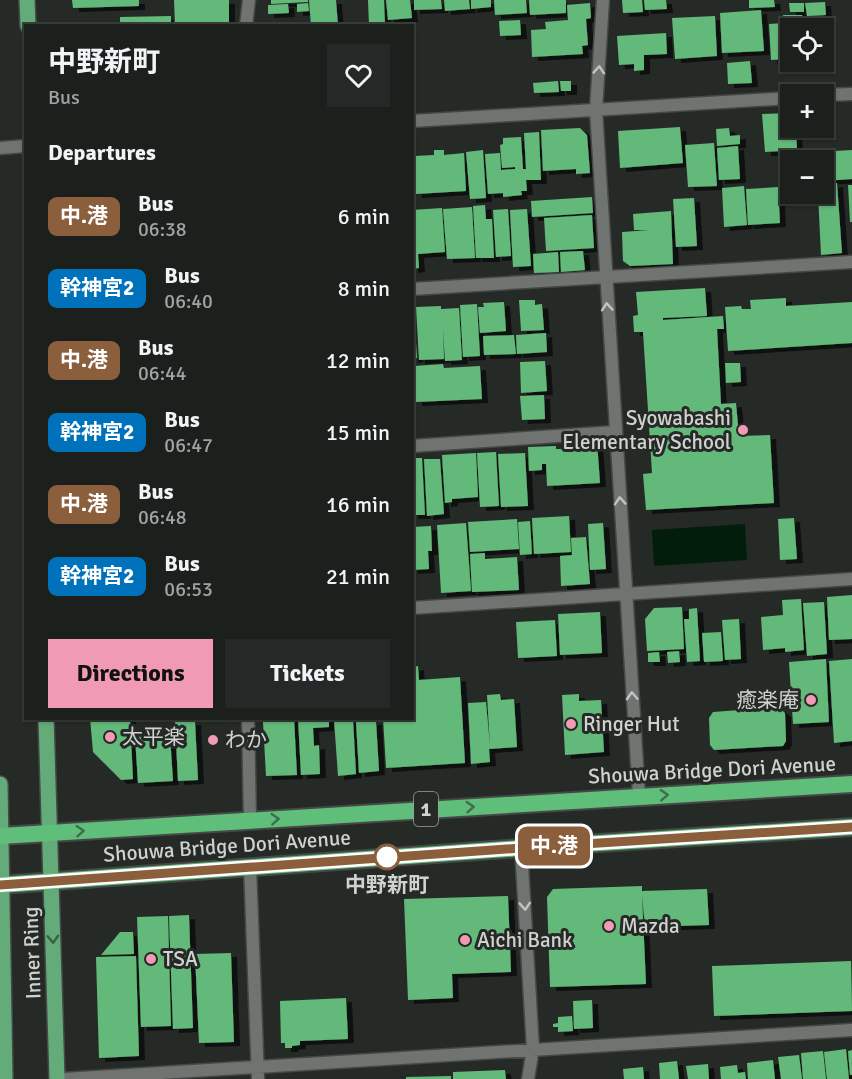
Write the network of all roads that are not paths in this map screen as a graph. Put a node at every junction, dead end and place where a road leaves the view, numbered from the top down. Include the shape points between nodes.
1 (27, 0) edge
2 (249, 0) edge
3 (603, 0) edge
4 (28, 24) edge
5 (246, 24) edge
6 (852, 94) edge
7 (834, 95) edge
8 (780, 99) edge
9 (596, 110) junction
10 (414, 122) edge
11 (24, 146) edge
12 (0, 148) edge
13 (852, 262) edge
14 (606, 277) junction
15 (414, 289) edge
16 (615, 432) junction
17 (414, 446) edge
18 (852, 579) edge
19 (626, 594) junction
20 (414, 608) edge
21 (46, 720) edge
22 (248, 720) edge
23 (0, 784) edge
24 (852, 784) edge
25 (639, 796) junction
26 (250, 820) junction
27 (852, 827) edge
28 (49, 833) junction
29 (1, 836) edge
30 (521, 848) junction
31 (250, 866) junction
32 (51, 880) junction
33 (1, 884) edge
34 (852, 1030) edge
35 (533, 1049) junction
36 (258, 1073) edge
37 (4, 1079) edge
38 (57, 1079) edge
39 (64, 1079) edge
40 (528, 1079) edge

1 - 4 main road
2 - 5 street
9 -> 3 street
6 - 7 street
8 - 9 street
9 - 10 street
9 - 14 street
11 - 12 street
13 - 14 street
14 - 15 street
16 -> 14 street
16 - 17 street
19 -> 16 street
18 - 19 street
19 - 20 street
25 -> 19 street
21 - 28 main road, Inner Ring
22 - 26 street
23 - 29 main road, Inner Ring
25 -> 24 highway, Shouwa Bridge Dori Avenue / 1
26 -> 25 highway, Shouwa Bridge Dori Avenue / 1
28 -> 26 highway, Shouwa Bridge Dori Avenue / 1
27 - 30 highway, Shouwa Bridge Dori Avenue / 1
28 - 29 highway, Shouwa Bridge Dori Avenue / 1
28 - 32 main road, Inner Ring
29 - 33 main road, Inner Ring
30 - 31 highway, Shouwa Bridge Dori Avenue / 1
30 -> 35 street
31 - 32 highway, Shouwa Bridge Dori Avenue / 1
31 - 36 street
32 - 33 highway, Shouwa Bridge Dori Avenue / 1
32 -> 38 main road, Inner Ring
33 - 37 main road, Inner Ring
34 - 35 street
35 - 36 street
35 - 40 street
36 - 39 street

